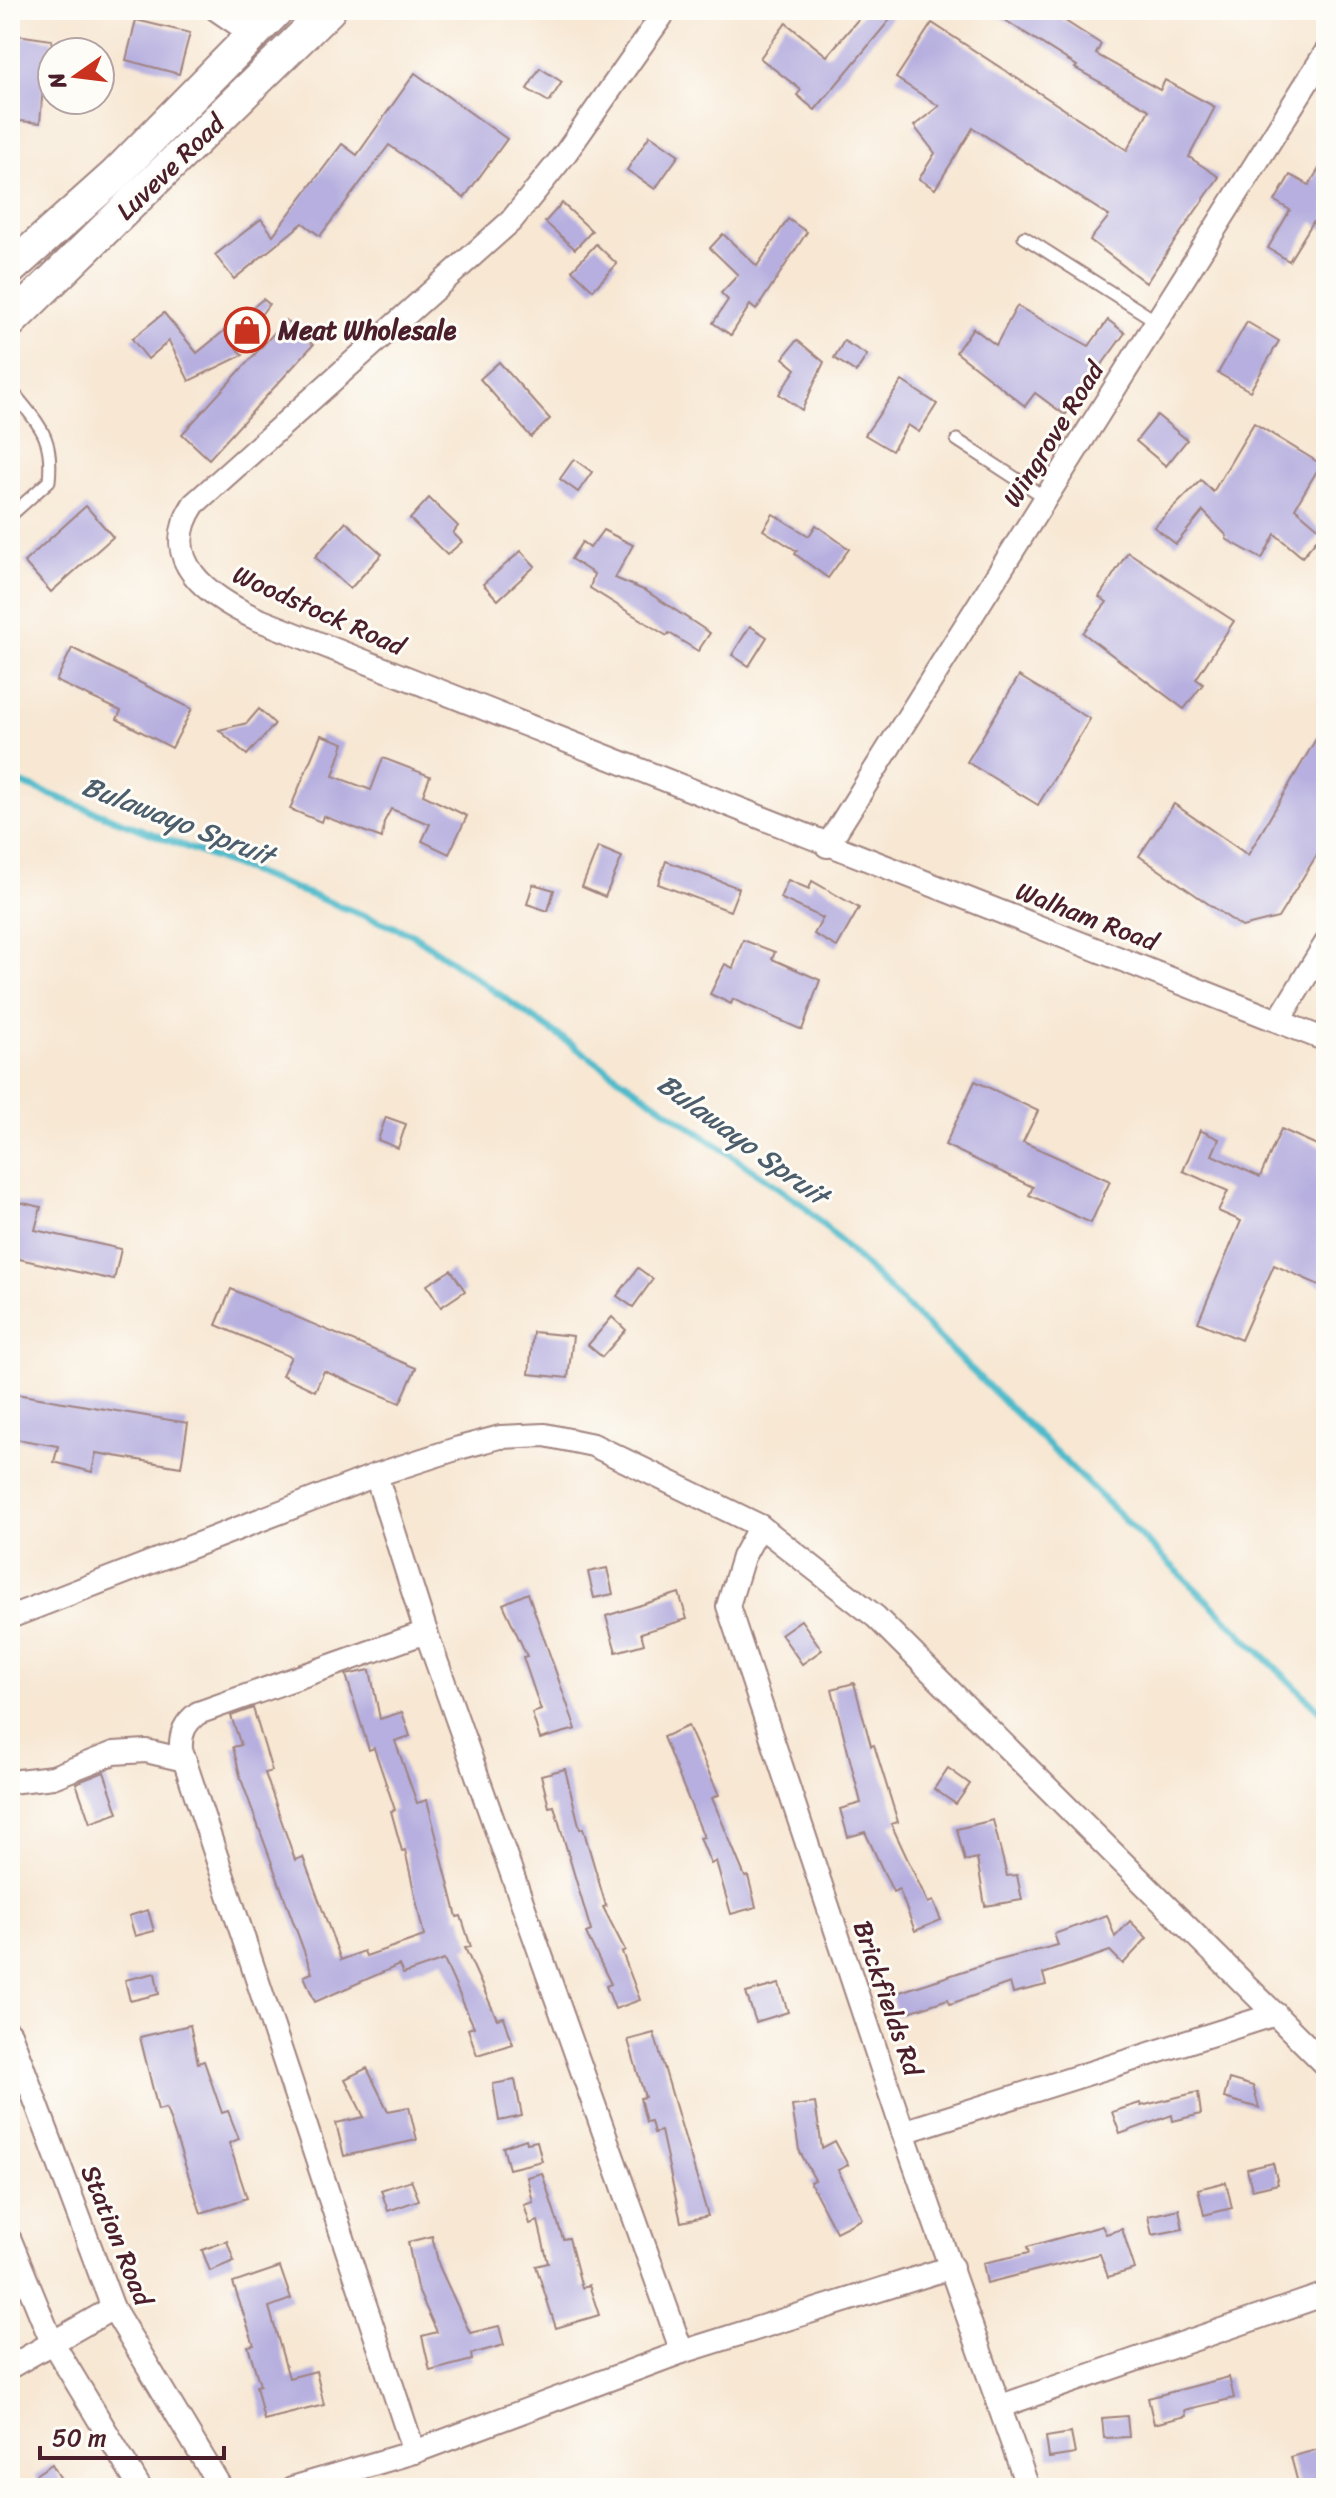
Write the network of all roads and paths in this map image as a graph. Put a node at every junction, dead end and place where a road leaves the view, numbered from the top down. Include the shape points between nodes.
1 (217, 10) edge
2 (277, 10) edge
3 (329, 10) edge
4 (666, 10) edge
5 (255, 36) junction
6 (1326, 52) edge
7 (1024, 237) dead end
8 (10, 269) edge
9 (1156, 321) junction
10 (10, 322) edge
11 (10, 388) edge
12 (957, 440) dead end
13 (1046, 498) junction
14 (10, 516) edge
15 (827, 846) junction
16 (1326, 943) edge
17 (1279, 1020) junction
18 (1326, 1040) edge
19 (376, 1475) junction
20 (760, 1526) junction
21 (10, 1617) edge
22 (426, 1632) junction
23 (185, 1760) junction
24 (10, 1782) edge
25 (1276, 2014) junction
26 (10, 2033) edge
27 (1326, 2065) edge
28 (903, 2132) junction
29 (10, 2240) edge
30 (952, 2267) junction
31 (1326, 2294) edge
32 (113, 2308) junction
33 (51, 2340) junction
34 (682, 2352) junction
35 (10, 2367) edge
36 (1001, 2406) junction
37 (414, 2452) junction
38 (140, 2488) edge
39 (221, 2488) edge
40 (292, 2488) edge
41 (1028, 2488) edge

1 - 5 street
2 - 5 street, Luveve Road
3 - 10 street, Luveve Road
4 - 15 street, Woodstock Road via 511,221 194,504 183,521 181,544 195,580 225,604 257,619
5 - 8 street, Luveve Road via 114,176
6 - 9 street, Wingrove Road
7 - 9 lane
9 - 13 street, Wingrove Road
11 - 14 lane via 49,441 50,465 49,481
12 - 13 lane
13 - 15 street, Wingrove Road
15 - 17 street, Walham Road
16 - 17 street
17 - 18 street, Walham Road
19 - 20 street via 500,1437 545,1435 593,1445
19 - 21 street
19 - 22 street
20 - 25 street via 876,1617
20 - 28 street, Brickfields Rd via 743,1557 728,1606
22 - 23 street via 198,1713 185,1725 181,1738
22 - 34 street
23 - 24 street via 146,1751 114,1753 53,1777
23 - 37 street
25 - 27 street
25 - 28 street
26 - 32 street, Station Road
28 - 30 street, Brickfields Rd
29 - 33 street
30 - 34 street
30 - 36 street, Brickfields Rd
31 - 36 street
32 - 33 street
32 - 39 street, Station Road
33 - 35 street
33 - 38 street
34 - 37 street
36 - 41 street, Brickfields Rd
37 - 40 street

